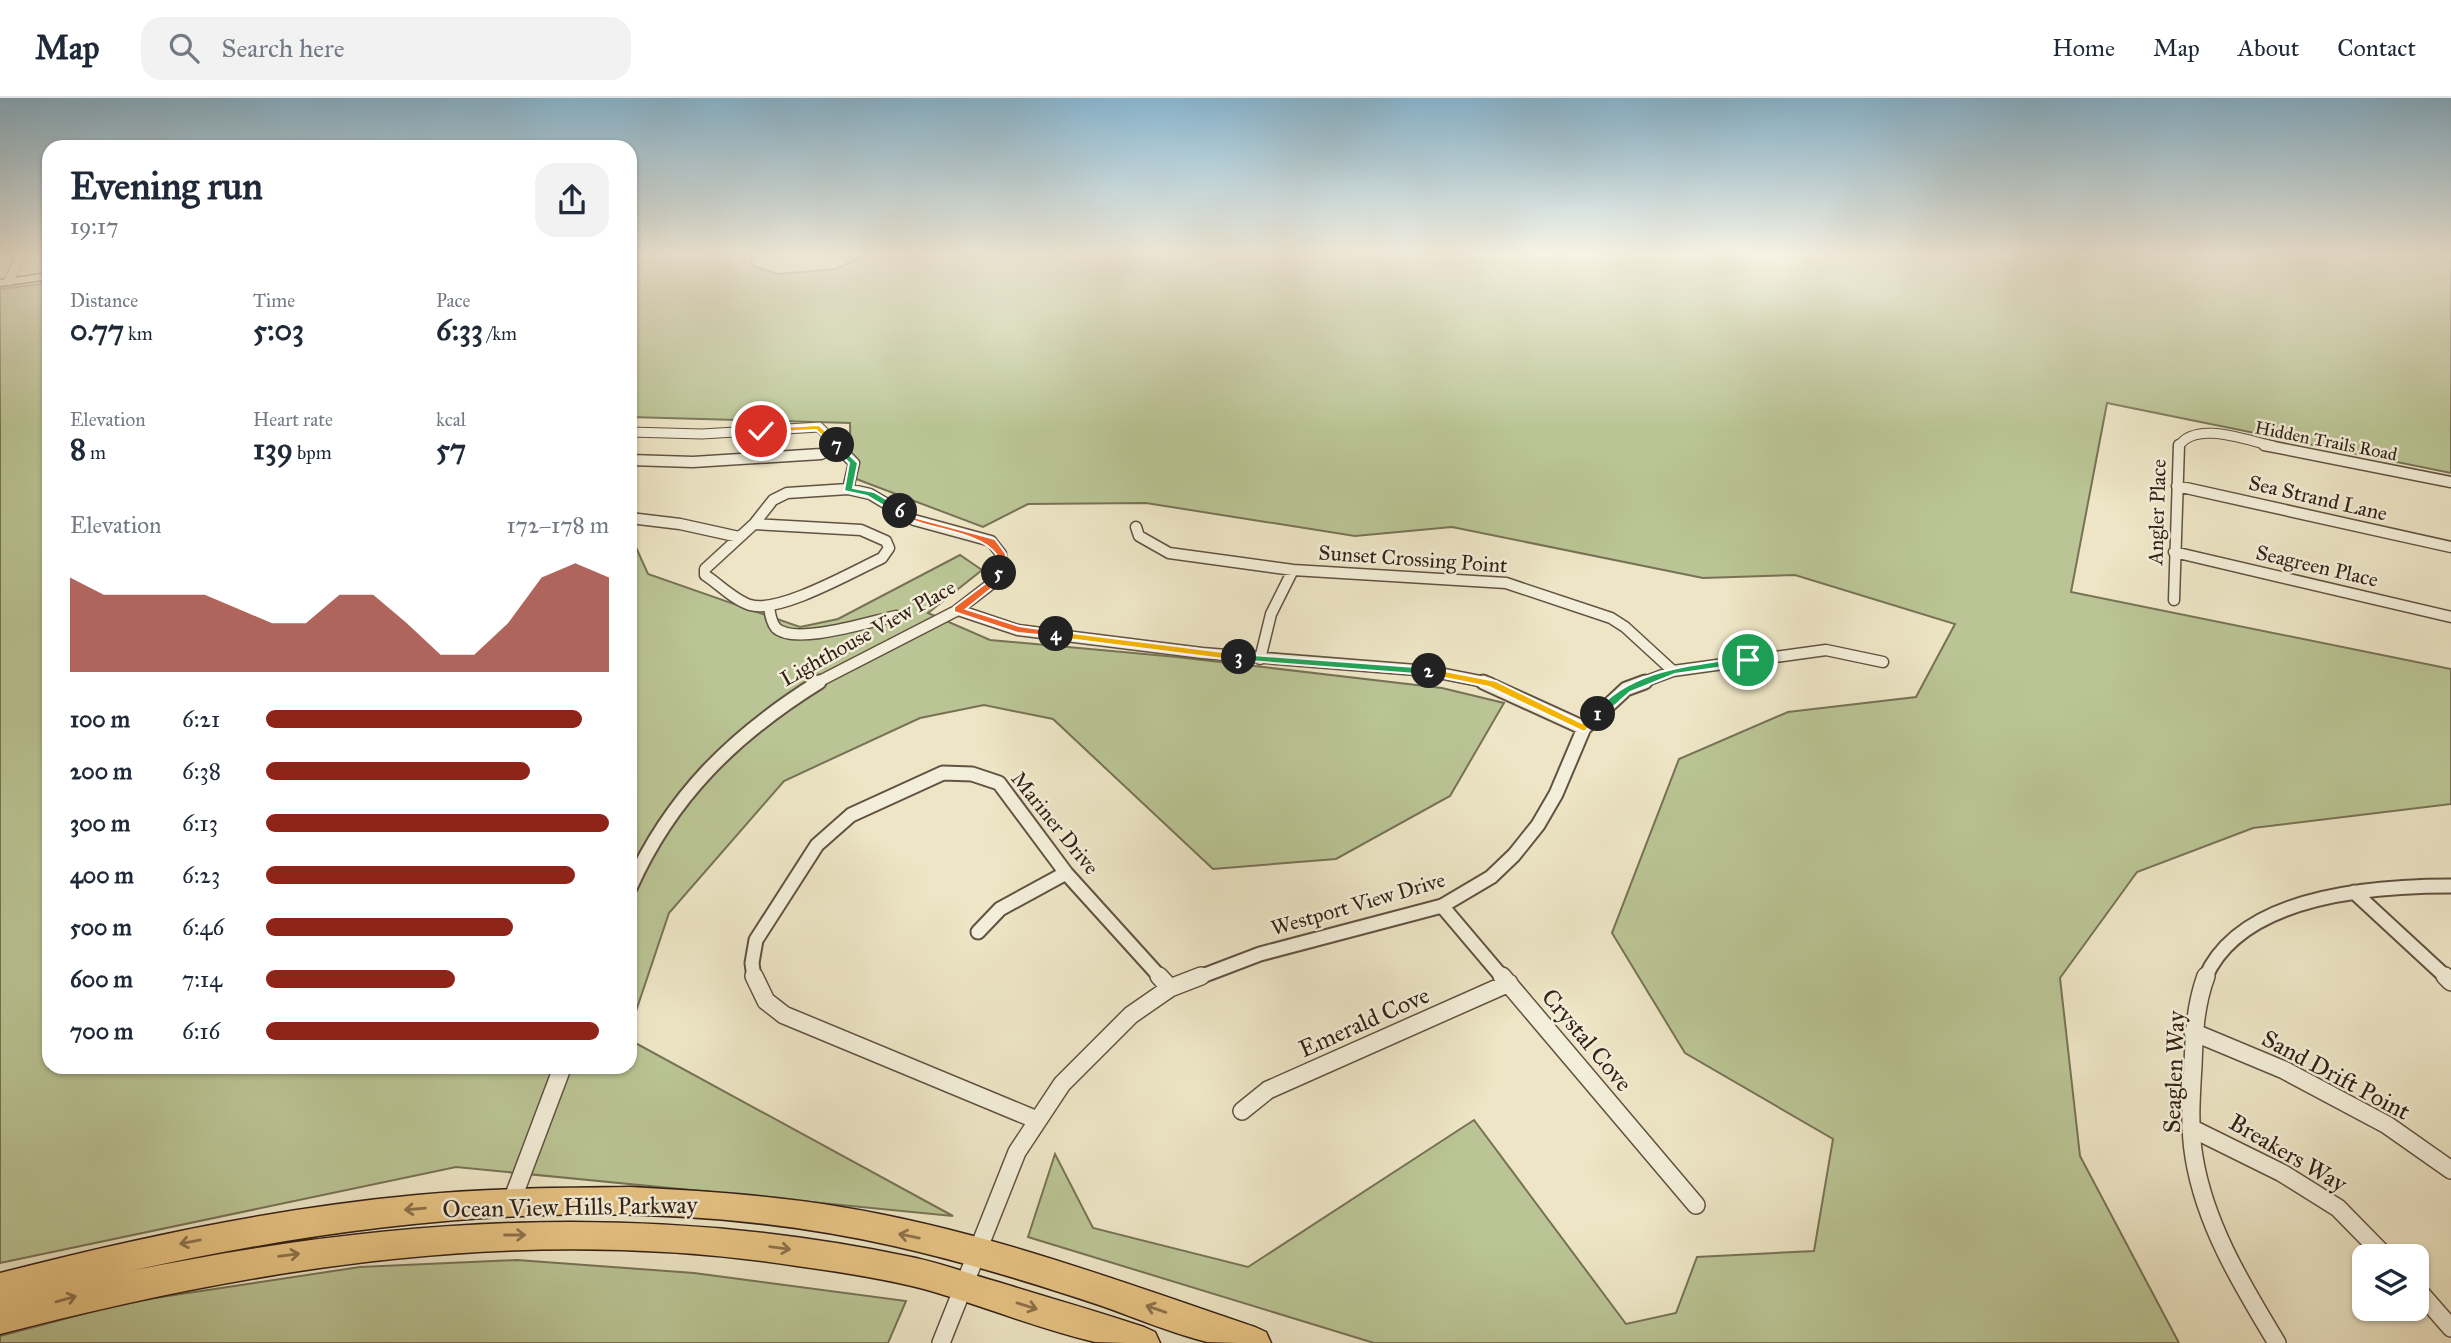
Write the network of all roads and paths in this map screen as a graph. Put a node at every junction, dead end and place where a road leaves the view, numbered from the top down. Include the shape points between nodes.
1 (637, 432) edge
2 (2194, 434) joint
3 (837, 446) junction
4 (637, 460) edge
5 (2451, 482) edge
6 (2177, 486) junction
7 (848, 489) junction
8 (637, 519) edge
9 (754, 524) junction
10 (1136, 527) dead end
11 (739, 537) junction
12 (2451, 547) edge
13 (2174, 552) junction
14 (1293, 570) junction
15 (2174, 600) dead end
16 (769, 607) junction
17 (958, 610) junction
18 (896, 616) dead end
19 (2451, 617) edge
20 (1260, 659) junction
21 (1883, 662) dead end
22 (1673, 671) junction
23 (1584, 728) junction
24 (637, 873) edge
25 (1066, 873) junction
26 (2451, 886) edge
27 (2354, 892) junction
28 (1442, 906) junction
29 (978, 932) dead end
30 (2451, 982) edge
31 (1509, 983) junction
32 (1170, 988) junction
33 (2193, 1032) junction
34 (560, 1074) edge
35 (1242, 1111) dead end
36 (1037, 1120) junction
37 (2191, 1128) junction
38 (2451, 1170) edge
39 (511, 1203) junction
40 (1696, 1205) dead end
41 (2373, 1244) edge
42 (969, 1267) junction
43 (0, 1288) edge
44 (2429, 1303) edge
45 (0, 1318) edge
46 (2451, 1328) edge
47 (941, 1343) edge
48 (1144, 1343) edge
49 (1255, 1343) edge
50 (2277, 1343) edge

1 - 3 street via 702,434 819,427
2 - 5 street, Hidden Trails Road
2 - 6 street, Angler Place via 2179,444
3 - 4 street via 821,454 693,462
3 - 7 street via 854,463
6 - 12 street, Sea Strand Lane
6 - 13 street, Angler Place
7 - 9 street via 787,493 773,500
7 - 17 street, Lighthouse View Place via 870,494 914,520 991,541 1001,554 999,578
8 - 11 street
9 - 11 street
9 - 16 street via 861,530 886,541 889,548 882,558
10 - 14 street, Sunset Crossing Point via 1139,536 1169,553
11 - 16 street via 710,562 705,575 751,605
13 - 15 street, Angler Place
13 - 19 street, Seagreen Place
14 - 20 street via 1271,614
14 - 22 street, Sunset Crossing Point via 1506,583 1611,618
16 - 18 street via 774,627 803,636
17 - 20 street via 1018,630
17 - 24 street, Lighthouse View Place via 817,683 745,735 681,799 651,842
20 - 23 street via 1470,678
21 - 22 street, Westport View Drive via 1826,650
22 - 23 street, Westport View Drive via 1626,689
23 - 28 street, Westport View Drive via 1550,807 1525,843 1491,877
25 - 29 street via 1000,909
25 - 32 street, Mariner Drive
25 - 36 street, Mariner Drive via 999,783 971,772 943,773 851,815 831,830 762,929 752,956 758,990 784,1016
26 - 27 street, Seaglen Way
27 - 30 street
27 - 33 street, Seaglen Way via 2266,918 2222,948 2202,988
28 - 31 street, Crystal Cove
28 - 32 street, Westport View Drive via 1261,954
31 - 35 street, Emerald Cove via 1268,1090
31 - 40 street, Crystal Cove
32 - 36 street, Westport View Drive via 1131,1015 1092,1052
33 - 37 street, Seaglen Way
33 - 38 street, Sand Drift Point via 2284,1070 2387,1125
34 - 39 street
36 - 42 street, Westport View Drive via 1017,1152
37 - 41 street, Breakers Way via 2338,1208
37 - 50 street, Seaglen Way via 2208,1212 2235,1274
42 -> 39 main road, Ocean View Hills Parkway via 841,1222 715,1206
39 -> 43 main road, Ocean View Hills Parkway via 305,1222 184,1243
45 -> 42 main road, Ocean View Hills Parkway via 77,1296 235,1262 370,1244 494,1235 623,1234 735,1242 912,1271
42 - 47 street, Westport View Drive
42 -> 48 main road, Ocean View Hills Parkway
49 -> 42 main road, Ocean View Hills Parkway
44 - 46 street

